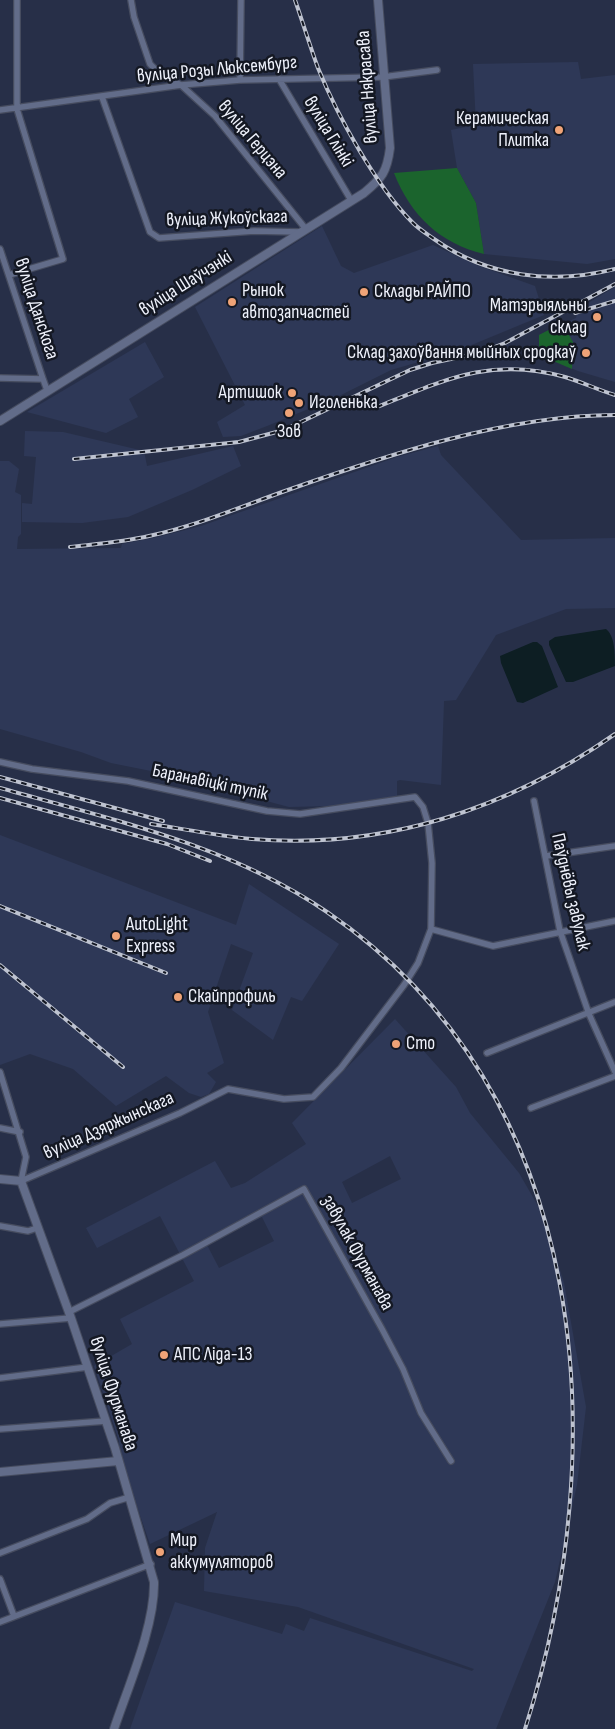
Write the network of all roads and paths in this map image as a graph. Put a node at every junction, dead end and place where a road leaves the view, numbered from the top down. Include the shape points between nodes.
1 (17, 0) edge
2 (131, 0) edge
3 (241, 0) edge
4 (378, 0) edge
5 (437, 70) dead end
6 (384, 76) junction
7 (279, 79) junction
8 (240, 80) junction
9 (181, 85) junction
10 (102, 97) junction
11 (16, 109) junction
12 (0, 110) edge
13 (385, 172) joint
14 (351, 200) junction
15 (302, 230) junction
16 (0, 249) edge
17 (9, 275) junction
18 (0, 378) edge
19 (42, 379) junction
20 (47, 390) junction
21 (0, 421) edge
22 (0, 762) edge
23 (534, 801) dead end
24 (615, 846) edge
25 (546, 856) junction
26 (615, 921) edge
27 (431, 929) junction
28 (560, 931) junction
29 (615, 1002) edge
30 (589, 1014) junction
31 (487, 1053) dead end
32 (0, 1072) edge
33 (615, 1074) edge
34 (531, 1108) dead end
35 (0, 1128) edge
36 (20, 1132) junction
37 (0, 1179) edge
38 (21, 1182) junction
39 (0, 1226) edge
40 (37, 1228) junction
41 (70, 1315) junction
42 (0, 1324) edge
43 (88, 1367) junction
44 (0, 1378) edge
45 (106, 1421) junction
46 (0, 1429) edge
47 (451, 1460) dead end
48 (118, 1461) junction
49 (0, 1472) edge
50 (130, 1497) junction
51 (0, 1553) edge
52 (151, 1564) junction
53 (0, 1579) edge
54 (14, 1616) junction
55 (0, 1622) edge
56 (114, 1729) edge

1 - 11 street
2 - 9 street, вуліца Герцэна via 150,64 161,75
3 - 8 street
4 - 6 street, вуліца Някрасава
5 - 6 street, вуліца Розы Люксембург
6 - 7 street, вуліца Розы Люксембург
6 - 13 street, вуліца Някрасава via 390,148
7 - 8 street, вуліца Розы Люксембург
7 - 14 street, вуліца Глінкі
8 - 9 street, вуліца Розы Люксембург
9 - 10 street, вуліца Розы Люксембург
9 - 15 street, вуліца Герцэна via 215,116
10 - 11 street, вуліца Розы Люксембург
10 - 15 street, вуліца Жукоўскага via 150,232 159,238
11 - 12 street, вуліца Розы Люксембург
11 - 17 street via 63,259
13 - 14 street, вуліца Шаўчэнкі via 369,189
14 - 15 street, вуліца Шаўчэнкі
15 - 20 street, вуліца Шаўчэнкі
16 - 17 street, вуліца Данскога
17 - 19 street, вуліца Данскога
18 - 19 street
19 - 20 street
20 - 21 street, вуліца Шаўчэнкі
22 - 27 street, Баранавіцкі тупік via 128,781 267,811 300,814 414,797 423,806 428,824 432,862
23 - 25 street, Паўднёвы завулак
24 - 25 street
25 - 28 street, Паўднёвы завулак
26 - 28 street
27 - 28 street via 493,946
27 - 38 street, вуліца Дзяржынскага via 418,963 404,985 341,1068 312,1097 284,1099 228,1089
28 - 30 street, Паўднёвы завулак
29 - 30 street
30 - 31 street
30 - 33 street, Паўднёвы завулак
32 - 36 street
33 - 34 street
35 - 36 street
36 - 38 street via 26,1157
37 - 38 street
38 - 40 street, вуліца Фурманава
39 - 40 street
40 - 41 street, вуліца Фурманава
41 - 42 street
41 - 43 street, вуліца Фурманава
41 - 47 street, завулак Фурманава via 304,1189 403,1369 421,1413
43 - 44 street
43 - 45 street, вуліца Фурманава
45 - 46 street
45 - 48 street, вуліца Фурманава
48 - 49 street
48 - 50 street, вуліца Фурманава
50 - 51 street via 110,1503 87,1519
50 - 52 street, вуліца Фурманава
52 - 54 street
52 - 56 street, вуліца Фурманава via 155,1594 147,1629
53 - 54 street
54 - 55 street

